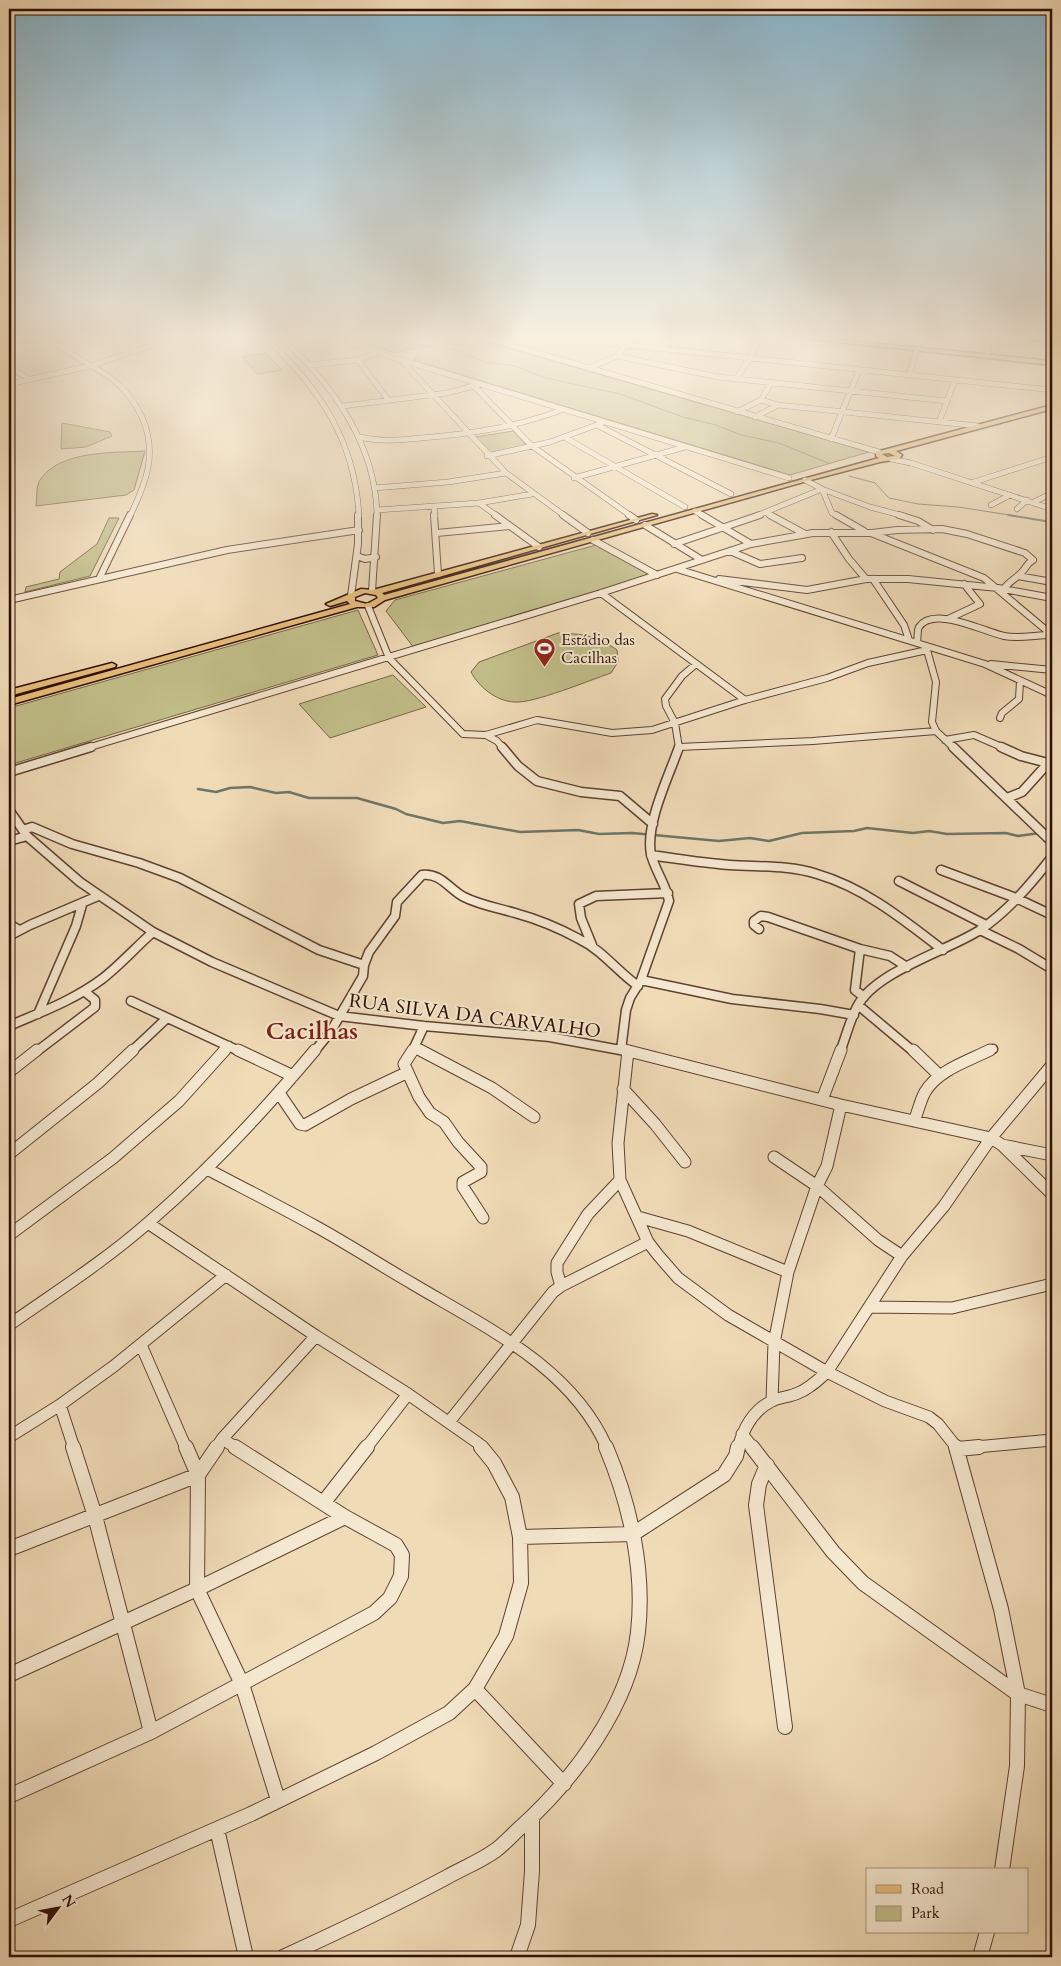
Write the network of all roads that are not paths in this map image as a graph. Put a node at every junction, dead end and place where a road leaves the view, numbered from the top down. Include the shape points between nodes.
1 (147, 430) edge
2 (339, 430) edge
3 (356, 430) edge
4 (465, 430) edge
5 (495, 430) edge
6 (515, 430) edge
7 (586, 430) edge
8 (607, 430) edge
9 (633, 430) edge
10 (798, 430) edge
11 (834, 430) edge
12 (965, 430) edge
13 (990, 430) edge
14 (637, 431) junction
15 (469, 434) junction
16 (620, 436) junction
17 (360, 437) junction
18 (566, 438) junction
19 (830, 439) junction
20 (383, 441) junction
21 (532, 446) junction
22 (686, 446) junction
23 (365, 448) junction
24 (890, 451) junction
25 (878, 453) junction
26 (656, 455) junction
27 (488, 456) junction
28 (899, 456) junction
29 (1052, 457) edge
30 (888, 459) junction
31 (912, 464) junction
32 (615, 466) junction
33 (506, 473) junction
34 (372, 477) junction
35 (354, 478) junction
36 (574, 478) junction
37 (788, 478) junction
38 (805, 480) junction
39 (971, 483) junction
40 (374, 488) junction
41 (822, 489) junction
42 (1052, 493) edge
43 (532, 494) junction
44 (731, 494) junction
45 (1010, 495) junction
46 (1030, 501) junction
47 (479, 503) junction
48 (991, 505) dead end
49 (434, 507) junction
50 (685, 507) junction
51 (1016, 509) dead end
52 (1052, 509) edge
53 (377, 510) junction
54 (695, 512) junction
55 (768, 514) junction
56 (636, 520) junction
57 (510, 526) junction
58 (645, 526) junction
59 (725, 529) junction
60 (359, 530) junction
61 (932, 530) junction
62 (831, 532) junction
63 (437, 533) junction
64 (588, 533) junction
65 (869, 533) junction
66 (805, 534) junction
67 (593, 540) junction
68 (674, 544) junction
69 (751, 544) junction
70 (539, 547) junction
71 (730, 551) junction
72 (357, 556) junction
73 (376, 557) junction
74 (802, 558) dead end
75 (702, 560) junction
76 (676, 569) junction
77 (438, 574) junction
78 (657, 575) junction
79 (1018, 576) junction
80 (704, 578) junction
81 (99, 579) junction
82 (870, 579) junction
83 (1052, 582) edge
84 (964, 584) junction
85 (1001, 589) junction
86 (374, 591) junction
87 (601, 594) junction
88 (350, 597) junction
89 (382, 598) junction
90 (1052, 598) edge
91 (9, 600) edge
92 (356, 605) junction
93 (368, 606) junction
94 (948, 618) junction
95 (1052, 635) edge
96 (909, 640) junction
97 (923, 646) junction
98 (389, 658) junction
99 (696, 664) junction
100 (986, 664) junction
101 (1052, 670) edge
102 (1020, 681) junction
103 (9, 693) edge
104 (1052, 695) edge
105 (745, 700) junction
106 (9, 702) edge
107 (1000, 718) dead end
108 (675, 723) junction
109 (936, 731) junction
110 (486, 734) junction
111 (945, 740) junction
112 (679, 747) junction
113 (1050, 761) edge
114 (9, 772) edge
115 (1008, 798) junction
116 (9, 810) edge
117 (1029, 820) joint
118 (652, 826) junction
119 (25, 833) junction
120 (9, 841) edge
121 (1051, 841) edge
122 (651, 855) junction
123 (1052, 856) edge
124 (941, 870) dead end
125 (899, 881) dead end
126 (668, 893) junction
127 (98, 896) junction
128 (1016, 898) junction
129 (82, 905) junction
130 (1052, 915) edge
131 (9, 924) edge
132 (759, 928) dead end
133 (983, 928) junction
134 (19, 930) junction
135 (154, 932) junction
136 (9, 936) edge
137 (592, 945) junction
138 (860, 949) junction
139 (943, 950) junction
140 (364, 965) junction
141 (907, 967) junction
142 (1052, 969) edge
143 (639, 983) junction
144 (84, 991) junction
145 (130, 1001) dead end
146 (861, 1001) junction
147 (38, 1014) junction
148 (854, 1015) junction
149 (339, 1016) junction
150 (167, 1018) junction
151 (9, 1026) edge
152 (424, 1026) junction
153 (229, 1046) junction
154 (415, 1048) junction
155 (993, 1049) dead end
156 (624, 1050) junction
157 (1052, 1065) edge
158 (9, 1072) edge
159 (406, 1073) junction
160 (293, 1076) junction
161 (940, 1076) junction
162 (624, 1089) junction
163 (278, 1093) junction
164 (822, 1100) junction
165 (841, 1105) junction
166 (534, 1117) dead end
167 (914, 1121) junction
168 (991, 1138) junction
169 (1002, 1144) junction
170 (9, 1154) edge
171 (1052, 1155) edge
172 (774, 1157) dead end
173 (685, 1162) dead end
174 (208, 1169) junction
175 (620, 1180) junction
176 (817, 1186) junction
177 (1052, 1194) edge
178 (638, 1217) junction
179 (483, 1218) dead end
180 (148, 1223) junction
181 (9, 1235) edge
182 (648, 1242) junction
183 (902, 1256) junction
184 (788, 1272) junction
185 (226, 1276) junction
186 (1052, 1284) edge
187 (562, 1286) junction
188 (869, 1306) junction
189 (9, 1323) edge
190 (316, 1336) junction
191 (511, 1343) junction
192 (774, 1343) junction
193 (141, 1345) junction
194 (827, 1372) junction
195 (408, 1394) junction
196 (772, 1401) junction
197 (60, 1405) junction
198 (449, 1422) junction
199 (742, 1434) junction
200 (9, 1437) edge
201 (222, 1439) junction
202 (1052, 1440) edge
203 (958, 1449) junction
204 (767, 1465) junction
205 (198, 1475) junction
206 (324, 1502) junction
207 (96, 1516) junction
208 (345, 1517) junction
209 (633, 1534) junction
210 (520, 1537) junction
211 (9, 1549) edge
212 (197, 1589) junction
213 (124, 1622) junction
214 (9, 1675) edge
215 (242, 1684) junction
216 (475, 1689) junction
217 (1018, 1694) junction
218 (1052, 1704) edge
219 (785, 1726) dead end
220 (151, 1732) junction
221 (564, 1784) junction
222 (9, 1796) edge
223 (278, 1800) junction
224 (532, 1818) junction
225 (217, 1829) junction
226 (1002, 1868) edge
227 (9, 1920) edge
228 (986, 1934) edge
229 (246, 1957) edge
230 (283, 1957) edge
231 (518, 1957) edge
232 (980, 1957) edge

1 - 81 street via 152,450 149,474
2 - 35 street
3 - 17 street
4 - 15 street
5 - 15 street
6 - 21 street
7 - 18 street
8 - 16 street
9 - 14 street
10 - 19 street
11 - 19 street
12 - 24 main road
13 - 28 main road
14 - 16 street
14 - 22 street
15 - 20 street
15 - 27 street
16 - 26 street
17 - 20 street
17 - 23 street
18 - 21 street
18 - 32 street
19 - 25 street
20 - 23 street
21 - 27 street
21 - 36 street
22 - 26 street
22 - 37 street
23 - 34 street
24 - 25 main road
24 - 28 main road
25 - 30 main road
25 - 37 main road
26 - 32 street
26 - 44 street
27 - 33 street
28 - 30 main road
28 - 31 street
29 - 39 street
30 - 31 street
30 - 38 main road
31 - 39 street
32 - 36 street
32 - 50 street
33 - 40 street
33 - 43 street
34 - 35 street
34 - 40 street
35 - 60 street
36 - 56 street
37 - 44 main road
38 - 41 street
38 - 54 main road
39 - 45 street
40 - 53 street
41 - 55 street
41 - 61 street via 903,515
41 - 65 street via 832,513
42 - 46 street
43 - 47 street
43 - 64 street
44 - 50 main road
45 - 46 street
45 - 48 street
46 - 51 street
46 - 52 street
47 - 49 street
47 - 57 street
49 - 53 street
49 - 63 street
50 - 56 main road
53 - 73 street
54 - 58 main road
54 - 59 street
55 - 59 street
55 - 66 street
56 - 64 main road
57 - 63 street
57 - 70 street
58 - 67 main road
58 - 68 street
59 - 68 street
59 - 69 street
60 - 72 street
60 - 81 street via 277,540
61 - 65 street
61 - 79 street via 967,534 1025,553 1033,560
62 - 65 street
62 - 66 street
62 - 82 street via 849,559
63 - 77 street
64 - 70 main road
65 - 85 street via 970,571
66 - 69 street
67 - 78 street
67 - 89 main road
68 - 75 street
69 - 71 street
70 - 77 main road
71 - 74 street via 760,564
71 - 75 street
72 - 73 street
72 - 88 street
73 - 86 street
75 - 76 street
76 - 78 street
76 - 80 street
77 - 86 main road
78 - 87 street
79 - 83 street
79 - 85 street
80 - 82 street via 807,590
80 - 96 street
81 - 91 street
82 - 84 street
82 - 96 street via 904,625
84 - 85 street
84 - 94 street via 980,604
85 - 90 street
85 - 95 street
86 - 88 main road via 360,591
86 - 89 main road
87 - 98 street
87 - 99 street
88 - 92 main road
88 - 103 main road
89 - 93 main road
92 - 93 main road
92 - 106 main road
93 - 98 street
94 - 95 street via 1004,636
94 - 97 street via 921,624 918,628
96 - 97 street
97 - 100 street
97 - 105 street via 827,678
97 - 109 street via 936,682 932,722
98 - 110 street via 464,734
98 - 114 street
99 - 105 street
99 - 108 street via 667,695 666,706
100 - 101 street
100 - 102 street
102 - 104 street
102 - 107 street via 1019,699
105 - 108 street
108 - 110 street via 652,730 612,733 537,720
108 - 112 street
109 - 111 street
109 - 112 street
110 - 118 street via 537,781 581,792 620,796
111 - 113 street via 974,735 1021,756
111 - 115 street
112 - 118 street
113 - 115 street via 1022,792
115 - 117 street
116 - 119 street, RUA SILVA DA CARVALHO
117 - 121 street
118 - 122 street
119 - 120 street
119 - 127 street, RUA SILVA DA CARVALHO
119 - 140 street via 32,827 72,844 180,878 319,950
122 - 126 street
122 - 139 street via 733,866 782,866 817,874 860,893
123 - 128 street
124 - 128 street
125 - 133 street
126 - 137 street via 596,896 579,904 578,913
126 - 143 street via 669,901
127 - 129 street
127 - 135 street, RUA SILVA DA CARVALHO
128 - 130 street
128 - 133 street
129 - 134 street
129 - 147 street
131 - 134 street
132 - 138 street via 754,925 755,918 768,917
133 - 139 street
133 - 142 street
134 - 136 street
135 - 144 street via 126,959
135 - 149 street, RUA SILVA DA CARVALHO via 277,992
137 - 140 street via 521,915 476,902 434,875 425,874 397,902 395,916 378,936
137 - 143 street via 624,977
138 - 141 street via 890,956
138 - 146 street via 855,990
139 - 141 street
140 - 149 street via 362,976
141 - 146 street
143 - 148 street
143 - 156 street via 626,1010
144 - 147 street
144 - 158 street via 95,1000 95,1007
145 - 150 street
146 - 148 street
146 - 161 street
147 - 151 street
148 - 164 street
149 - 152 street, RUA SILVA DA CARVALHO
149 - 160 street via 331,1031
150 - 153 street
150 - 170 street via 98,1083
152 - 154 street
152 - 156 street, RUA SILVA DA CARVALHO via 550,1037
153 - 160 street
153 - 181 street via 179,1101 113,1158
154 - 159 street via 404,1064
154 - 166 street via 483,1083
155 - 161 street
156 - 162 street
156 - 164 street, RUA SILVA DA CARVALHO
157 - 168 street
159 - 163 street via 351,1098 305,1125 300,1124
159 - 179 street via 430,1113 444,1122 481,1167 481,1172 466,1179 463,1187
160 - 163 street
161 - 167 street via 926,1091
162 - 173 street
162 - 175 street via 618,1143
163 - 174 street
164 - 165 street, RUA SILVA DA CARVALHO
165 - 167 street, RUA SILVA DA CARVALHO
165 - 176 street via 827,1166
167 - 168 street, RUA SILVA DA CARVALHO
168 - 169 street, RUA SILVA DA CARVALHO
168 - 183 street via 944,1206
169 - 171 street
169 - 177 street
172 - 176 street
174 - 180 street
174 - 191 street via 315,1226
175 - 178 street
175 - 187 street via 588,1214 557,1263 556,1272
176 - 183 street via 873,1236
176 - 184 street
178 - 182 street
178 - 184 street via 688,1231
180 - 185 street
180 - 189 street
182 - 187 street
182 - 192 street via 678,1278 728,1315
183 - 188 street
184 - 192 street
185 - 190 street
185 - 193 street
186 - 188 street via 952,1308
187 - 191 street via 553,1292
188 - 194 street
190 - 195 street
190 - 201 street
191 - 198 street
191 - 209 street via 541,1365 587,1412 609,1454 626,1500
192 - 194 street
192 - 196 street
193 - 197 street
193 - 205 street
194 - 196 street via 799,1393
194 - 203 street via 885,1401 929,1417
195 - 198 street
195 - 206 street
196 - 199 street via 750,1420
197 - 200 street
197 - 207 street
198 - 210 street via 478,1442 494,1463 512,1497
199 - 204 street
199 - 209 street via 736,1456 724,1475
201 - 205 street
201 - 206 street
202 - 203 street
203 - 217 street via 1001,1608
204 - 217 street via 833,1552 863,1583
204 - 219 street via 759,1484 756,1506
205 - 207 street
205 - 212 street
206 - 208 street
207 - 211 street
207 - 213 street
208 - 212 street
208 - 215 street via 396,1545 402,1555 401,1576 390,1598 374,1613
209 - 210 street
209 - 221 street via 640,1609 635,1651 616,1702 585,1759
210 - 216 street via 521,1582 506,1636
212 - 213 street
212 - 215 street
213 - 214 street
213 - 220 street
215 - 220 street
215 - 223 street
216 - 221 street
216 - 223 street via 441,1718
217 - 218 street
217 - 226 street via 1017,1766
220 - 222 street
221 - 224 street
223 - 225 street
224 - 230 street via 494,1851 427,1888
224 - 231 street via 528,1925
225 - 227 street
225 - 229 street
228 - 232 street

